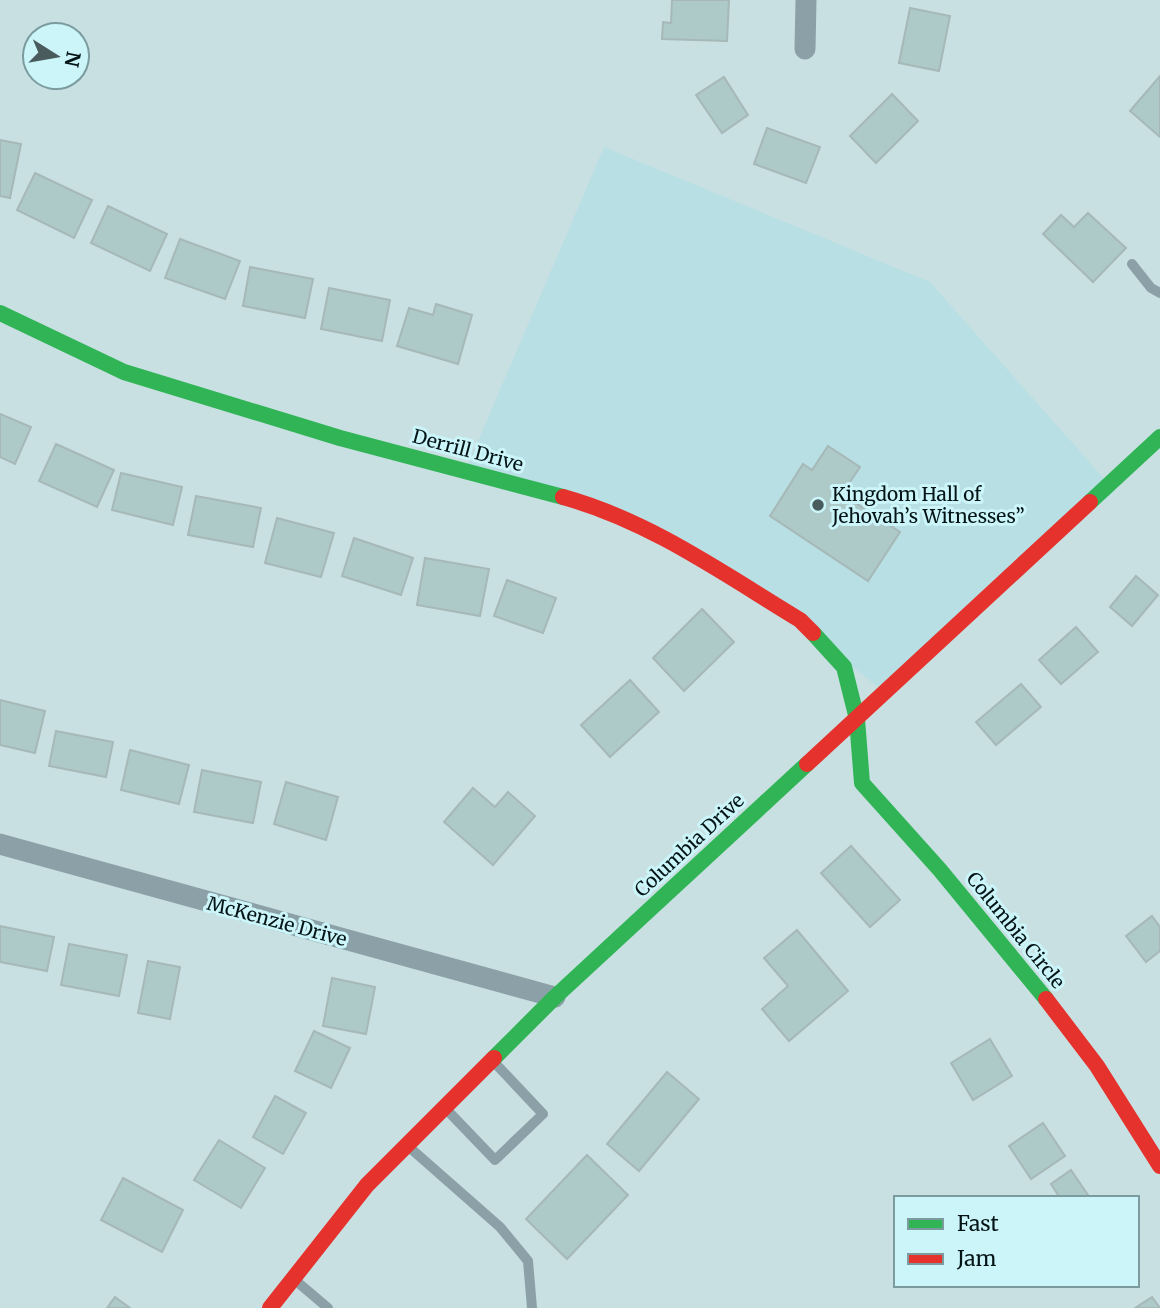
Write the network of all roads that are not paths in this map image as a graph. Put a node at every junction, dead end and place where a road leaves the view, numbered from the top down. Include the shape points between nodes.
1 (806, 0) edge
2 (805, 49) dead end
3 (1132, 264) dead end
4 (1160, 293) edge
5 (0, 313) edge
6 (1160, 437) edge
7 (856, 719) junction
8 (0, 844) edge
9 (555, 997) junction
10 (492, 1060) junction
11 (444, 1108) junction
12 (407, 1146) junction
13 (1160, 1166) edge
14 (293, 1279) junction
15 (270, 1308) edge
16 (328, 1308) edge
17 (532, 1308) edge

1 - 2 street
3 - 4 lane
5 - 7 street, Derrill Drive via 124,372 340,438 595,506 645,527 800,620 844,667
6 - 7 street, Columbia Drive
7 - 9 street, Columbia Drive
7 - 13 street, Columbia Circle via 862,783 1027,973 1097,1066
8 - 9 street, McKenzie Drive
9 - 10 street, Columbia Drive
10 - 11 street, Columbia Drive
10 - 11 lane via 543,1114 495,1160
11 - 12 street, Columbia Drive
12 - 14 street, Columbia Drive via 367,1185
12 - 17 lane via 500,1227 528,1261
14 - 15 street, Columbia Drive
14 - 16 lane

